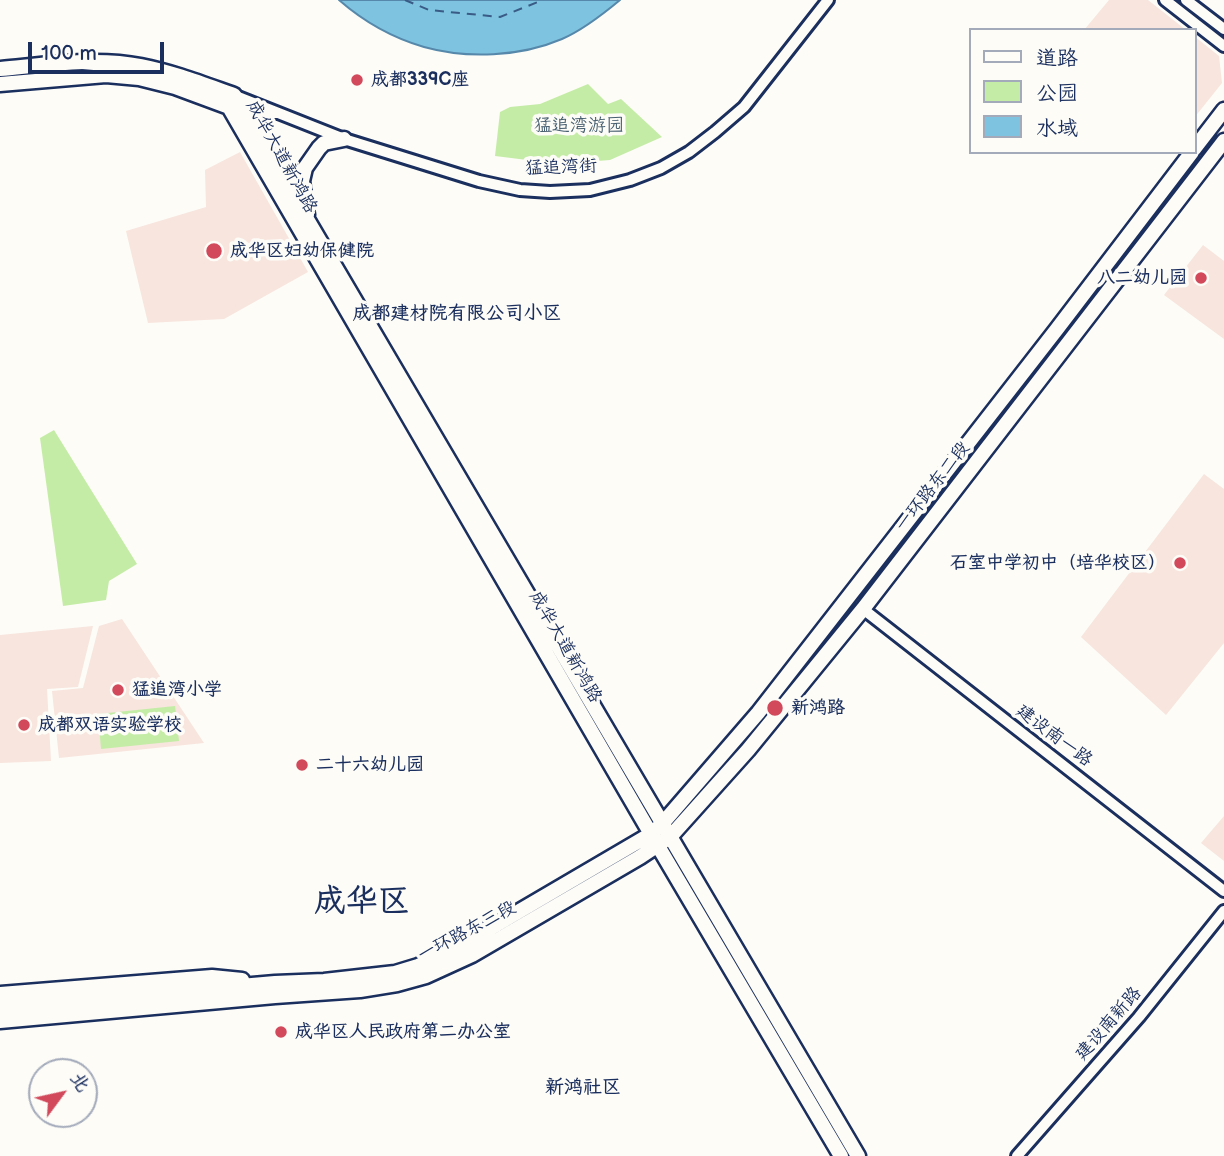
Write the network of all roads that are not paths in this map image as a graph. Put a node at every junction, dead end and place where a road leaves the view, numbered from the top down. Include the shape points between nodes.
1 (828, 0) edge
2 (1165, 0) edge
3 (1186, 0) edge
4 (1224, 29) edge
5 (1224, 46) edge
6 (0, 69) edge
7 (0, 84) edge
8 (235, 104) junction
9 (1224, 110) edge
10 (275, 113) junction
11 (344, 139) junction
12 (1224, 141) edge
13 (1196, 147) edge
14 (1191, 154) edge
15 (309, 223) junction
16 (863, 609) junction
17 (661, 835) junction
18 (1224, 891) edge
19 (1224, 911) edge
20 (275, 990) junction
21 (0, 994) edge
22 (0, 1007) edge
23 (70, 1008) junction
24 (0, 1021) edge
25 (0, 1031) edge
26 (841, 1156) edge
27 (858, 1156) edge
28 (1017, 1156) edge

1 - 11 street, 猛追湾街 via 744,107 689,152 630,180 590,190 520,190
2 - 5 street
3 - 4 street
6 - 8 main road, 猛追湾街 via 108,62 138,65 175,74
7 - 8 main road, 猛追湾街 via 106,75 138,78
8 - 10 street, 猛追湾街
8 - 10 street, 猛追湾街
8 - 15 main road, 成华大道新鸿路
8 - 17 main road, 成华大道新鸿路
9 - 13 main road, 一环路东二段
10 - 11 street, 猛追湾街
11 - 15 main road via 324,143 305,168 302,181
12 - 16 main road, 一环路东二段
14 - 17 main road, 一环路东二段
15 - 17 main road, 成华大道新鸿路
16 - 17 main road, 一环路东二段 via 748,750
16 - 18 street, 建设南一路
17 - 20 main road, 一环路东三段 via 472,955 426,976 370,989
17 - 26 main road, 成华大道新鸿路
17 - 27 main road, 成华大道新鸿路
19 - 28 street, 建设南新路
20 - 21 main road via 212,977
20 - 23 main road
20 - 25 main road via 204,1012
22 - 23 main road
23 - 24 main road

